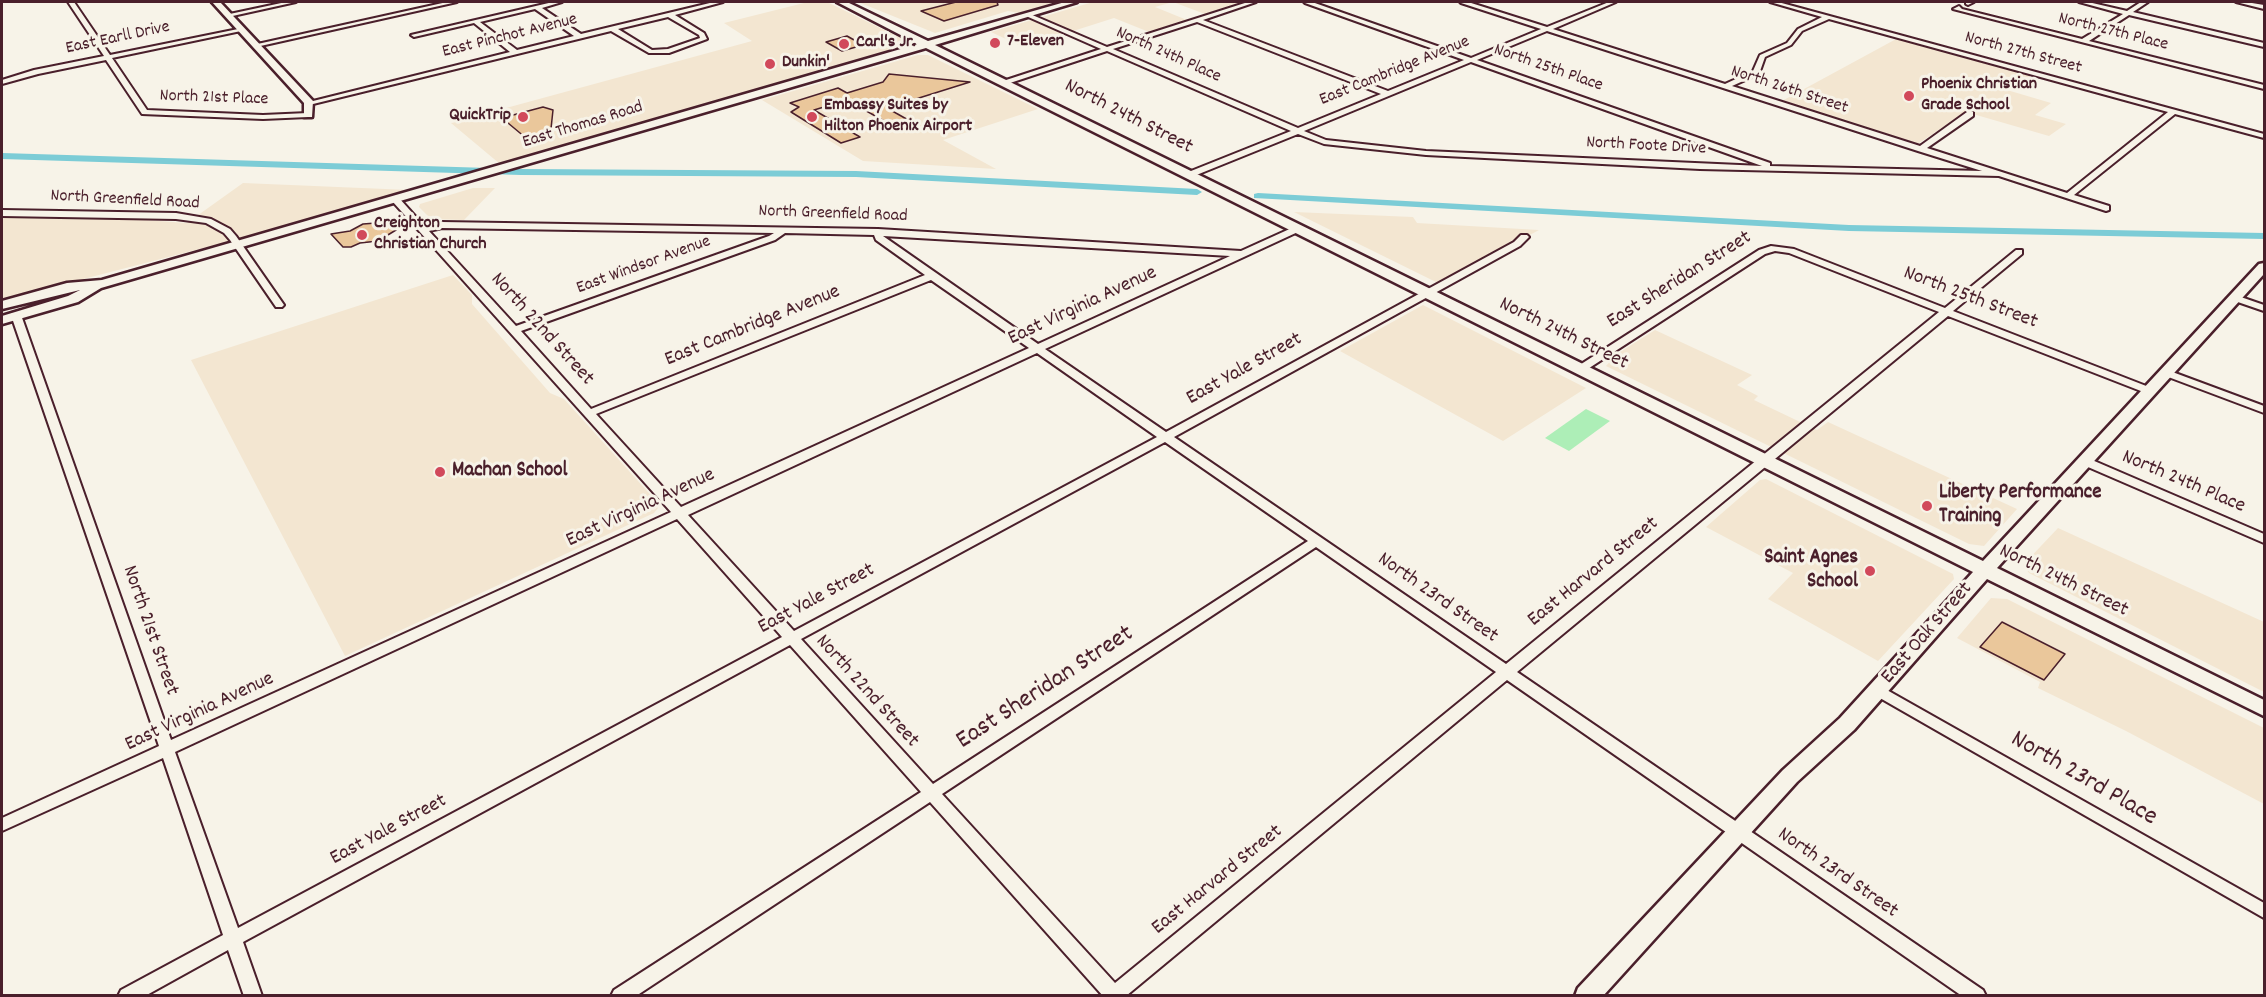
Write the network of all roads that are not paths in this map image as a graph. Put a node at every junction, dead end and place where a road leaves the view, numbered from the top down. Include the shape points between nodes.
1 (71, 2) edge
2 (216, 2) edge
3 (293, 2) edge
4 (454, 2) edge
5 (559, 2) edge
6 (720, 2) edge
7 (841, 2) edge
8 (1073, 2) edge
9 (1253, 2) edge
10 (1307, 2) edge
11 (1463, 2) edge
12 (1611, 2) edge
13 (1773, 2) edge
14 (2082, 2) edge
15 (2145, 2) edge
16 (2239, 2) edge
17 (1786, 3) edge
18 (536, 7) junction
19 (2265, 7) edge
20 (1959, 8) dead end
21 (2128, 12) junction
22 (668, 14) junction
23 (228, 15) junction
24 (1028, 15) junction
25 (1828, 17) junction
26 (1197, 20) junction
27 (475, 21) junction
28 (241, 28) junction
29 (611, 28) junction
30 (1546, 28) junction
31 (414, 35) dead end
32 (579, 36) junction
33 (2084, 41) junction
34 (927, 44) junction
35 (256, 45) junction
36 (2265, 45) edge
37 (1106, 49) junction
38 (515, 52) junction
39 (1751, 54) dead end
40 (1762, 56) junction
41 (107, 57) junction
42 (1470, 59) junction
43 (2, 82) edge
44 (1004, 82) junction
45 (1726, 86) junction
46 (2265, 87) edge
47 (1386, 93) junction
48 (309, 103) junction
49 (2174, 111) junction
50 (1970, 114) dead end
51 (308, 115) joint
52 (1294, 131) junction
53 (2265, 135) edge
54 (1921, 149) junction
55 (1776, 169) junction
56 (1999, 174) junction
57 (1189, 175) junction
58 (2068, 196) junction
59 (396, 200) junction
60 (2106, 208) dead end
61 (2, 213) edge
62 (1297, 229) junction
63 (423, 230) junction
64 (783, 230) junction
65 (878, 232) junction
66 (1524, 237) dead end
67 (238, 245) junction
68 (1774, 248) joint
69 (2019, 252) dead end
70 (1242, 254) junction
71 (2265, 267) edge
72 (932, 276) junction
73 (103, 284) junction
74 (1428, 294) junction
75 (2235, 298) junction
76 (2, 305) edge
77 (279, 305) dead end
78 (2265, 308) edge
79 (1946, 311) junction
80 (16, 315) junction
81 (2, 320) edge
82 (515, 330) junction
83 (1038, 349) junction
84 (1579, 370) junction
85 (2167, 373) junction
86 (2150, 391) junction
87 (2265, 410) edge
88 (590, 414) junction
89 (1165, 437) junction
90 (1765, 461) junction
91 (2085, 461) junction
92 (679, 513) junction
93 (2265, 539) edge
94 (1317, 542) junction
95 (1985, 570) junction
96 (792, 638) junction
97 (1505, 672) junction
98 (1878, 690) junction
99 (2265, 709) edge
100 (168, 750) junction
101 (931, 792) junction
102 (2, 825) edge
103 (1738, 831) junction
104 (2265, 911) edge
105 (233, 939) junction
106 (1114, 995) edge
107 (127, 996) edge
108 (253, 996) edge
109 (620, 996) edge
110 (1587, 996) edge
111 (1977, 996) edge

1 - 41 street, North 21st Place
2 - 23 main road
3 - 23 street
4 - 35 street
5 - 18 street
6 - 22 street, East Pinchot Avenue
7 - 34 main road, North 24th Street
8 - 24 main road, East Thomas Road
9 - 26 street
10 - 42 street, North 25th Place
11 - 30 street, North 26th Street
12 - 30 street, East Cambridge Avenue
13 - 17 street, North 27th Street
14 - 21 street
15 - 21 street
16 - 19 street
17 - 25 street, North 27th Street
18 - 27 street
18 - 32 street
20 - 33 street, North 27th Place via 1956,9
21 - 33 street
21 - 36 street
22 - 29 street, East Pinchot Avenue
22 - 29 street via 704,39 669,51 651,52
23 - 28 main road
24 - 34 main road, East Thomas Road
24 - 37 street, North 24th Place
25 - 40 street via 1800,30 1793,45
25 - 49 street, North 27th Street
26 - 37 street
26 - 47 street
27 - 31 street
27 - 38 street
28 - 35 main road
28 - 41 street, East Earll Drive
29 - 32 street, East Pinchot Avenue
30 - 42 street, East Cambridge Avenue
30 - 45 street, North 26th Street
32 - 38 street, East Pinchot Avenue
33 - 46 street, North 27th Place
34 - 44 main road, North 24th Street
34 - 59 main road, East Thomas Road
35 - 48 main road
37 - 44 street
37 - 52 street, North 24th Place
38 - 48 street, East Pinchot Avenue
39 - 40 street
40 - 45 street via 1759,69
41 - 43 street, East Earll Drive
41 - 51 street, North 21st Place via 145,112
42 - 47 street, East Cambridge Avenue
42 - 55 street, North 25th Place
44 - 57 main road, North 24th Street
45 - 54 street, North 26th Street
47 - 52 street, East Cambridge Avenue
48 - 51 main road
49 - 53 street, North 27th Street
49 - 58 street
50 - 54 street
52 - 55 street, North Foote Drive via 1324,142 1406,152
52 - 57 street, East Cambridge Avenue
54 - 56 street, North 26th Street
55 - 56 street, North Foote Drive
56 - 58 street, North 26th Street
57 - 62 main road, North 24th Street
58 - 60 street, North 26th Street
59 - 63 street, North 22nd Street
59 - 67 main road, East Thomas Road
61 - 67 street, North Greenfield Road via 194,218 221,227
62 - 70 street, East Virginia Avenue
62 - 74 main road, North 24th Street
63 - 64 street, North Greenfield Road via 442,225
63 - 82 street, North 22nd Street
64 - 65 street, North Greenfield Road
64 - 82 street, East Windsor Avenue via 772,238
65 - 70 street, North Greenfield Road
65 - 72 street, North 23rd Street via 879,238
66 - 74 street, East Yale Street
67 - 73 main road, East Thomas Road
67 - 77 street
68 - 79 street, North 25th Street via 1791,251
68 - 84 street, East Sheridan Street
69 - 79 street, East Harvard Street
70 - 83 street, East Virginia Avenue
71 - 75 main road, East Oak Street
72 - 83 street, North 23rd Street
72 - 88 street, East Cambridge Avenue
73 - 76 main road, East Thomas Road via 67,287
73 - 80 main road, East Thomas Road via 73,299
74 - 84 main road, North 24th Street
74 - 89 street, East Yale Street
75 - 78 street
75 - 85 main road, East Oak Street
79 - 86 street, North 25th Street
79 - 90 street, East Harvard Street
80 - 81 main road, East Thomas Road
80 - 100 street, North 21st Street
82 - 88 street, North 22nd Street
83 - 89 street, North 23rd Street
83 - 92 street, East Virginia Avenue
84 - 90 main road, North 24th Street
85 - 86 main road, East Oak Street
85 - 87 street
86 - 91 main road, East Oak Street
88 - 92 street, North 22nd Street
89 - 94 street, North 23rd Street
89 - 96 street, East Yale Street
90 - 95 main road, North 24th Street
90 - 97 street, East Harvard Street
91 - 93 street, North 24th Place
91 - 95 main road, East Oak Street
92 - 96 street, North 22nd Street
92 - 100 street, East Virginia Avenue
94 - 97 street, North 23rd Street
94 - 101 street, East Sheridan Street
95 - 98 main road, East Oak Street
95 - 99 main road, North 24th Street
96 - 101 street, North 22nd Street
96 - 105 street, East Yale Street
97 - 103 street, North 23rd Street
97 - 106 street, East Harvard Street
98 - 103 main road, East Oak Street
98 - 104 street, North 23rd Place
100 - 102 street, East Virginia Avenue
100 - 105 street, North 21st Street
101 - 106 street, North 22nd Street
101 - 109 street, East Sheridan Street
103 - 110 main road, East Oak Street
103 - 111 street, North 23rd Street
105 - 107 street, East Yale Street
105 - 108 street, North 21st Street

